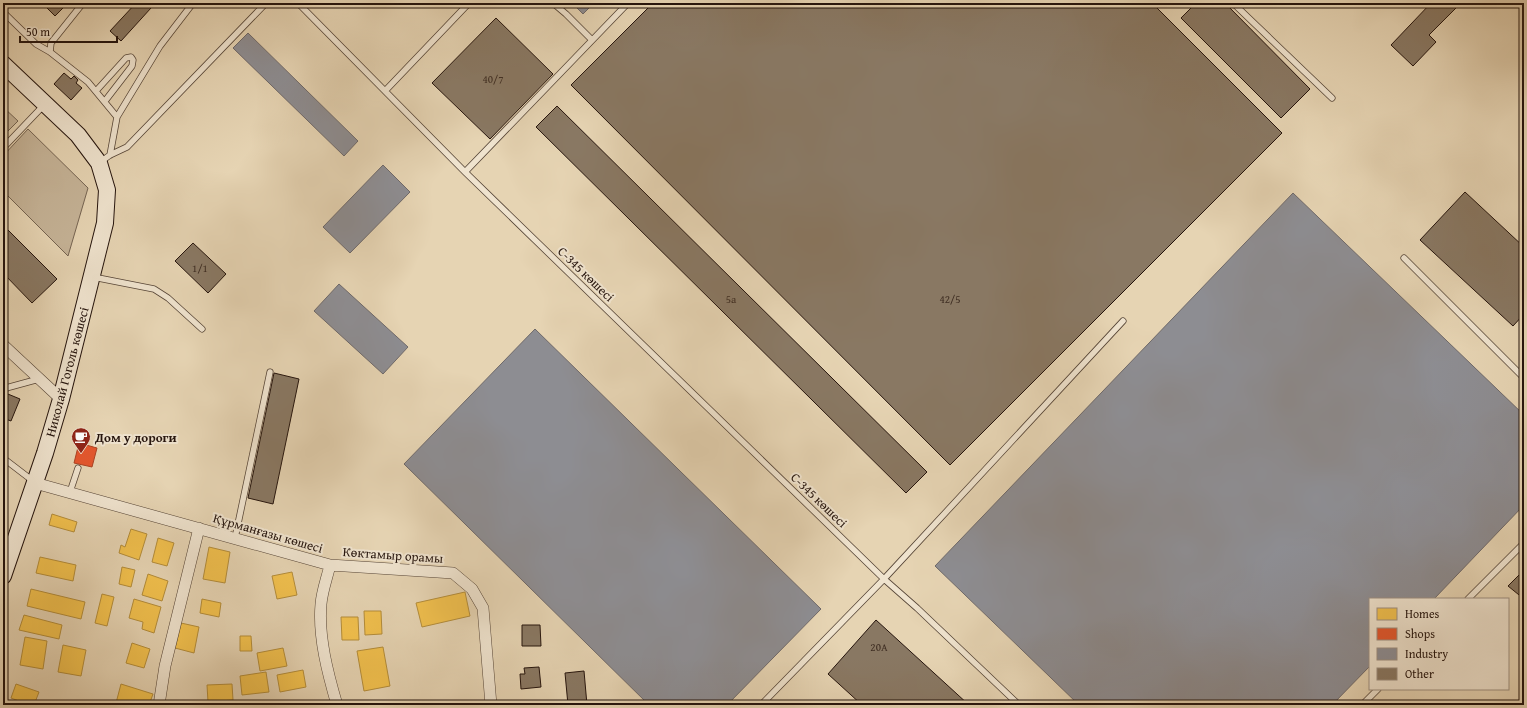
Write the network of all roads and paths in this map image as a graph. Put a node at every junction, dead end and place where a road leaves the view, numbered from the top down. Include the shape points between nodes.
1 (83, 3) edge
2 (193, 3) edge
3 (266, 3) edge
4 (298, 3) edge
5 (470, 3) edge
6 (553, 3) edge
7 (628, 3) edge
8 (1233, 3) edge
9 (3, 12) edge
10 (592, 40) junction
11 (50, 52) junction
12 (3, 64) edge
13 (96, 91) junction
14 (385, 91) junction
15 (1332, 98) dead end
16 (105, 101) junction
17 (45, 104) junction
18 (117, 117) junction
19 (3, 148) edge
20 (105, 159) junction
21 (465, 172) junction
22 (1404, 258) dead end
23 (92, 277) junction
24 (1123, 321) dead end
25 (202, 329) dead end
26 (3, 345) edge
27 (270, 372) dead end
28 (1524, 378) edge
29 (39, 379) junction
30 (3, 396) edge
31 (61, 399) junction
32 (3, 458) edge
33 (78, 468) dead end
34 (35, 483) junction
35 (70, 492) junction
36 (199, 528) junction
37 (235, 538) junction
38 (1524, 543) edge
39 (330, 565) junction
40 (4, 573) edge
41 (884, 579) junction
42 (1469, 598) edge
43 (1377, 690) edge
44 (159, 705) edge
45 (337, 705) edge
46 (491, 705) edge
47 (761, 705) edge
48 (1019, 705) edge
49 (1362, 705) edge

1 - 11 lane via 51,43
2 - 18 lane via 160,46
3 - 20 lane via 127,147
4 - 14 lane, С-345 көшесі
5 - 14 lane
6 - 10 lane
7 - 10 lane
8 - 15 lane
9 - 11 lane via 36,44
10 - 21 lane
11 - 13 lane
12 - 17 main road, Николай Гоголь көшесі
13 - 16 lane
13 - 16 lane via 126,58 131,57 132,66
14 - 21 lane, С-345 көшесі
16 - 18 lane
17 - 19 lane
17 - 20 main road, Николай Гоголь көшесі
18 - 20 lane
20 - 23 main road, Николай Гоголь көшесі via 105,223
21 - 41 lane, С-345 көшесі
22 - 28 lane
23 - 25 lane via 154,289 168,298
23 - 31 main road, Николай Гоголь көшесі
24 - 41 lane
26 - 29 street
27 - 37 lane
29 - 30 lane via 6,388
29 - 31 street
31 - 34 main road, Николай Гоголь көшесі
32 - 34 lane
33 - 35 lane
34 - 35 street, Құрманғазы көшесі
34 - 40 main road, Николай Гоголь көшесі
35 - 36 street, Құрманғазы көшесі
36 - 37 street, Құрманғазы көшесі
36 - 44 street, Құрманғазы көшесі via 165,666
37 - 39 street, Құрманғазы көшесі
38 - 42 lane
39 - 45 street, Құрманғазы көшесі via 321,604 322,639
39 - 46 street, Көктамыр орамы via 453,573 472,589 484,608
41 - 47 lane
41 - 48 lane, С-345 көшесі
43 - 49 lane

